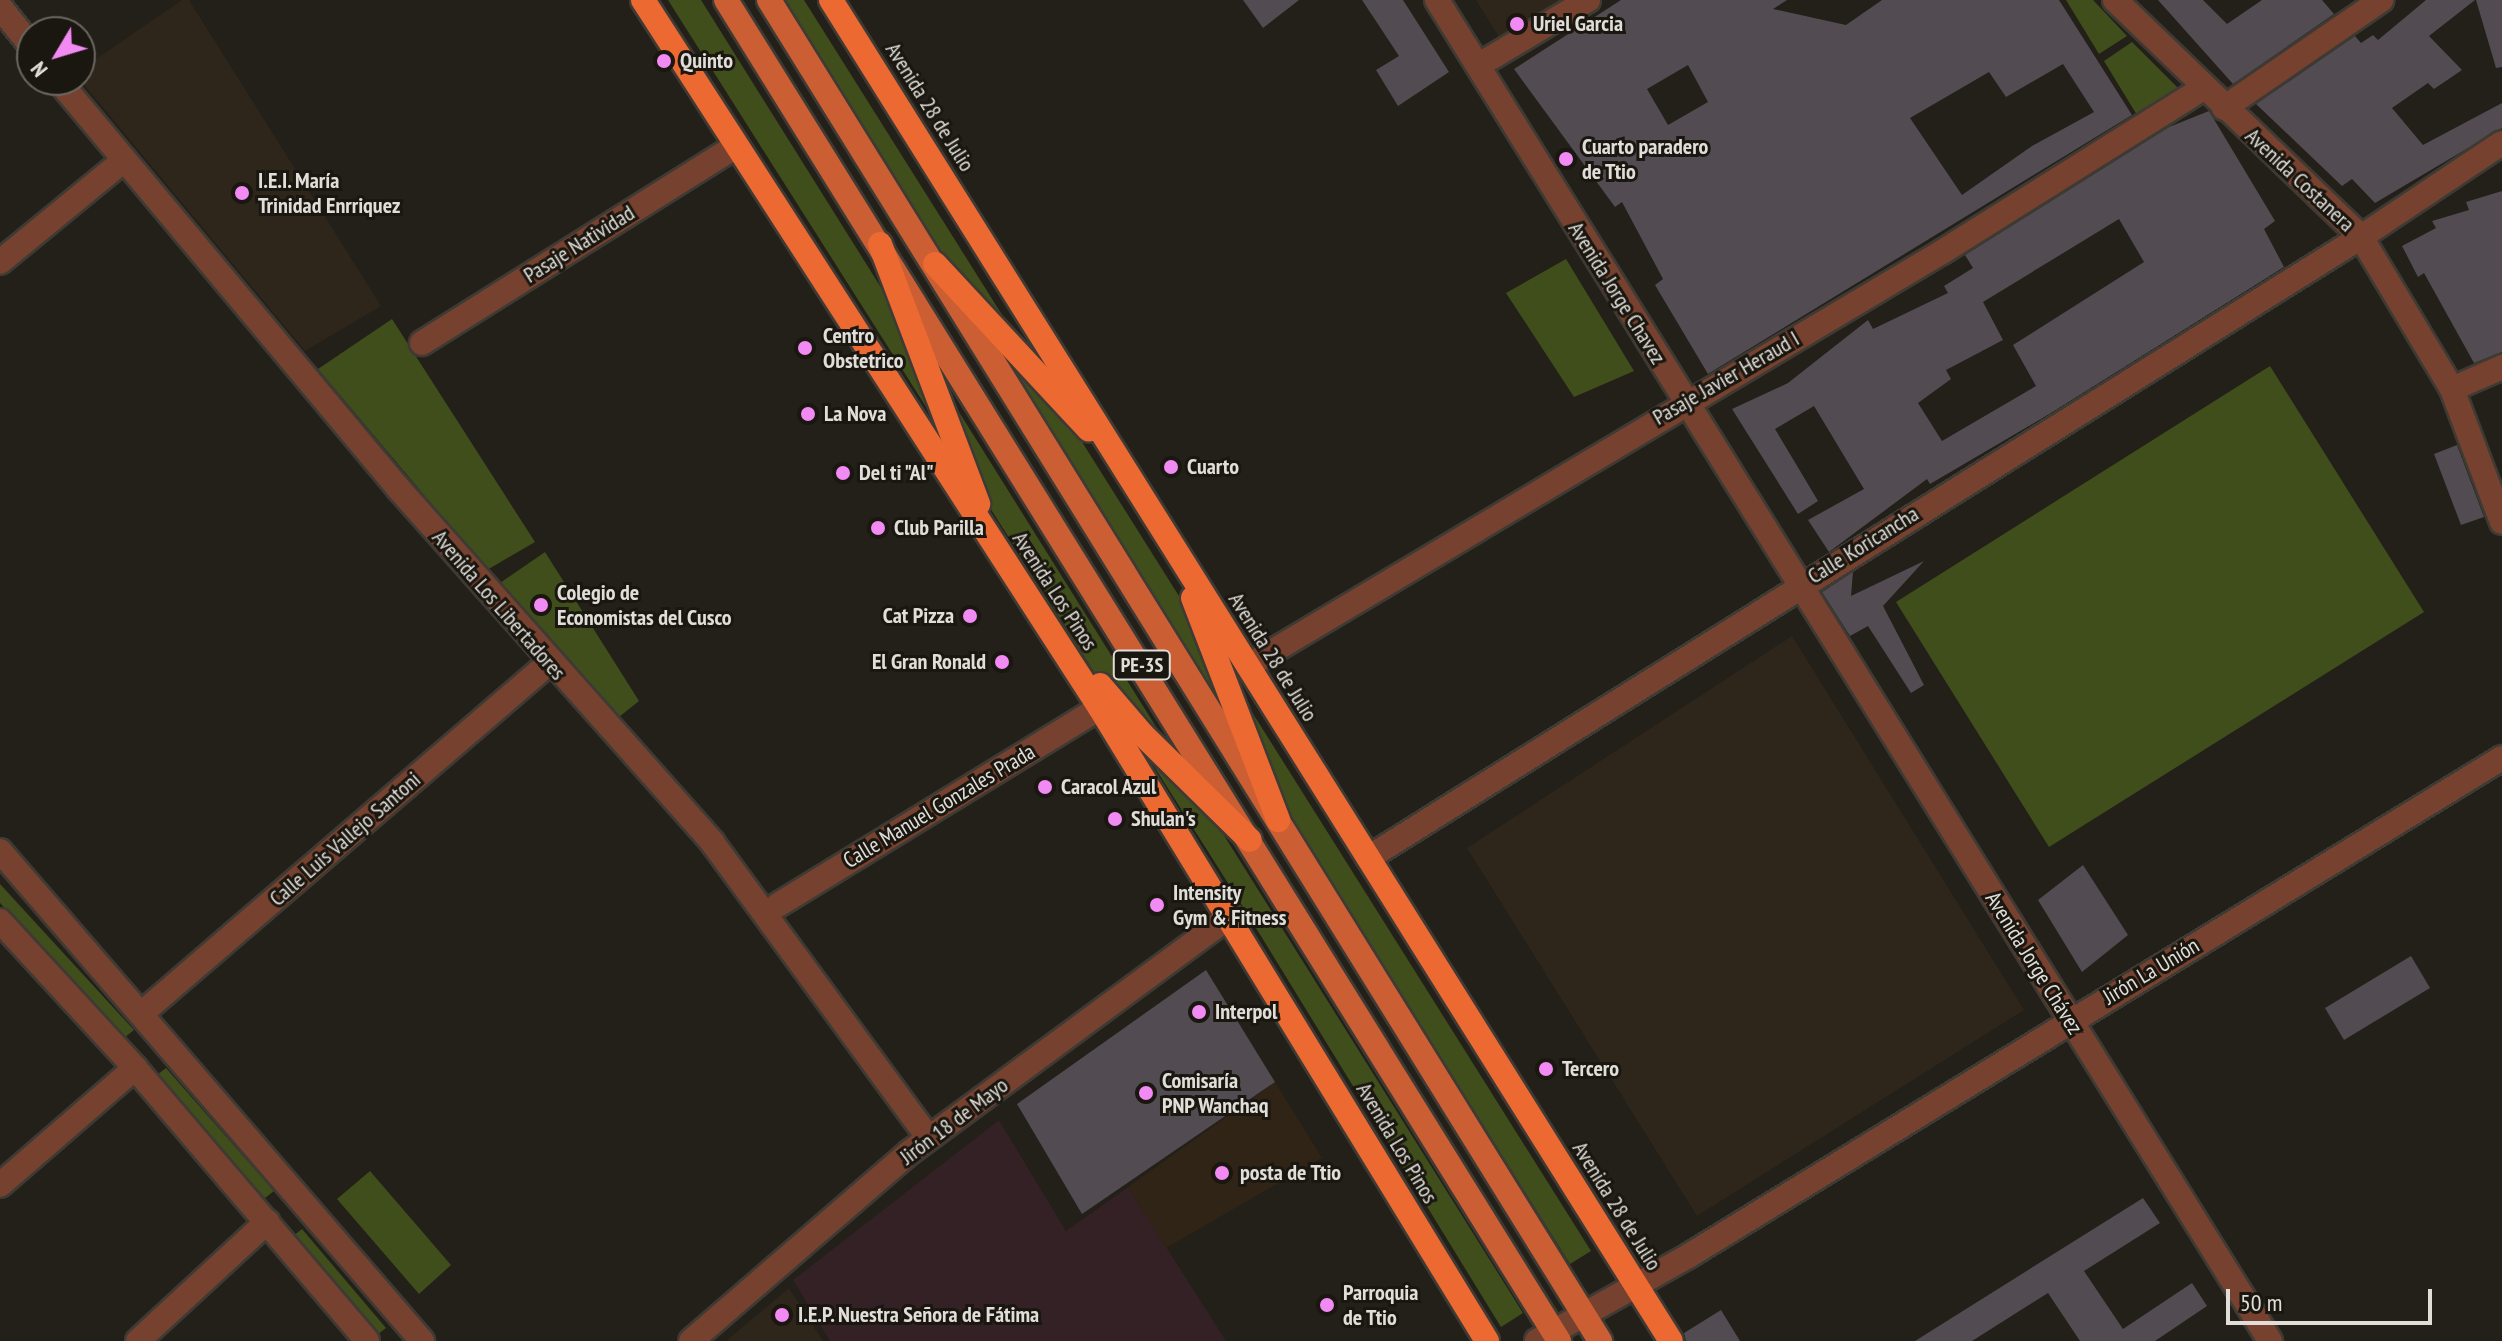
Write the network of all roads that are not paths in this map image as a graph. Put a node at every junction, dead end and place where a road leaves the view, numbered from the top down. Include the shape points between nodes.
1 (643, 0) edge
2 (726, 0) edge
3 (769, 0) edge
4 (831, 0) edge
5 (1437, 0) edge
6 (1588, 0) edge
7 (2115, 0) edge
8 (2381, 0) edge
9 (0, 7) edge
10 (16, 27) edge
11 (1479, 65) junction
12 (2203, 88) junction
13 (71, 96) edge
14 (2224, 108) junction
15 (2502, 143) edge
16 (736, 146) junction
17 (124, 160) junction
18 (2361, 237) junction
19 (880, 244) junction
20 (0, 262) edge
21 (935, 264) junction
22 (422, 343) dead end
23 (2502, 367) edge
24 (2452, 389) junction
25 (1685, 401) junction
26 (1121, 463) junction
27 (2502, 522) edge
28 (993, 544) junction
29 (1174, 546) junction
30 (1800, 584) junction
31 (1032, 603) junction
32 (549, 663) junction
33 (1248, 666) junction
34 (1100, 708) junction
35 (2502, 758) edge
36 (1278, 820) junction
37 (1250, 840) junction
38 (0, 851) edge
39 (1368, 858) junction
40 (778, 905) dead end
41 (1230, 916) junction
42 (0, 921) edge
43 (141, 1014) junction
44 (2070, 1019) junction
45 (135, 1068) junction
46 (929, 1138) junction
47 (0, 1185) edge
48 (267, 1222) junction
49 (1637, 1285) junction
50 (1584, 1315) junction
51 (1550, 1338) edge
52 (138, 1341) edge
53 (367, 1341) edge
54 (422, 1341) edge
55 (691, 1341) edge
56 (1487, 1341) edge
57 (1600, 1341) edge
58 (1671, 1341) edge
59 (2270, 1341) edge

1 - 16 highway, Avenida Los Pinos
2 - 19 main road, PE-3S
3 - 21 main road, PE-3S
4 - 26 highway, Avenida 28 de Julio
5 - 11 street, Avenida Jorge Chavez
6 - 11 street
7 - 12 street, Avenida Costanera
8 - 14 street
9 - 10 street
11 - 25 street, Avenida Jorge Chavez
12 - 14 street, Avenida Costanera
12 - 25 street, Pasaje Javier Heraud I via 1942,252
13 - 17 street, Avenida Los Libertadores
14 - 18 street, Avenida Costanera
15 - 18 street, Calle Koricancha
16 - 22 street, Pasaje Natividad
16 - 28 highway, Avenida Los Pinos
17 - 20 street
17 - 32 street, Avenida Los Libertadores
18 - 24 street, Avenida Costanera
18 - 30 street, Calle Koricancha
19 - 28 highway
19 - 37 main road, PE-3S
21 - 26 highway
21 - 36 main road, PE-3S
23 - 24 street
24 - 27 street, Avenida Costanera
25 - 30 street, Avenida Jorge Chavez
25 - 33 street, Pasaje Javier Heraud I
26 - 29 highway, Avenida 28 de Julio
28 - 31 highway, Avenida Los Pinos
29 - 33 highway, Avenida 28 de Julio
29 - 36 highway
30 - 39 street, Calle Koricancha
30 - 44 street, Avenida Jorge Chávez
31 - 34 highway, Avenida Los Pinos
31 - 37 highway via 1142,734
32 - 43 street, Calle Luis Vallejo Santoni
32 - 46 street, Avenida Los Libertadores via 712,842
33 - 39 highway, Avenida 28 de Julio
34 - 40 street, Calle Manuel Gonzales Prada
34 - 41 highway, Avenida Los Pinos
35 - 44 street, Jirón La Unión
36 - 50 main road, PE-3S
37 - 51 main road, PE-3S
38 - 43 street
39 - 49 highway, Avenida 28 de Julio
41 - 46 street, Jirón 18 de Mayo
41 - 56 highway, Avenida Los Pinos
42 - 45 street
43 - 54 street
44 - 49 street, Jirón La Unión
44 - 59 street, Avenida Jorge Chávez
45 - 47 street
45 - 48 street
46 - 55 street, Jirón 18 de Mayo
48 - 52 street
48 - 53 street
49 - 50 street, Jirón La Unión
49 - 58 highway, Avenida 28 de Julio
50 - 51 street, Jirón La Unión
50 - 57 main road, PE-3S

